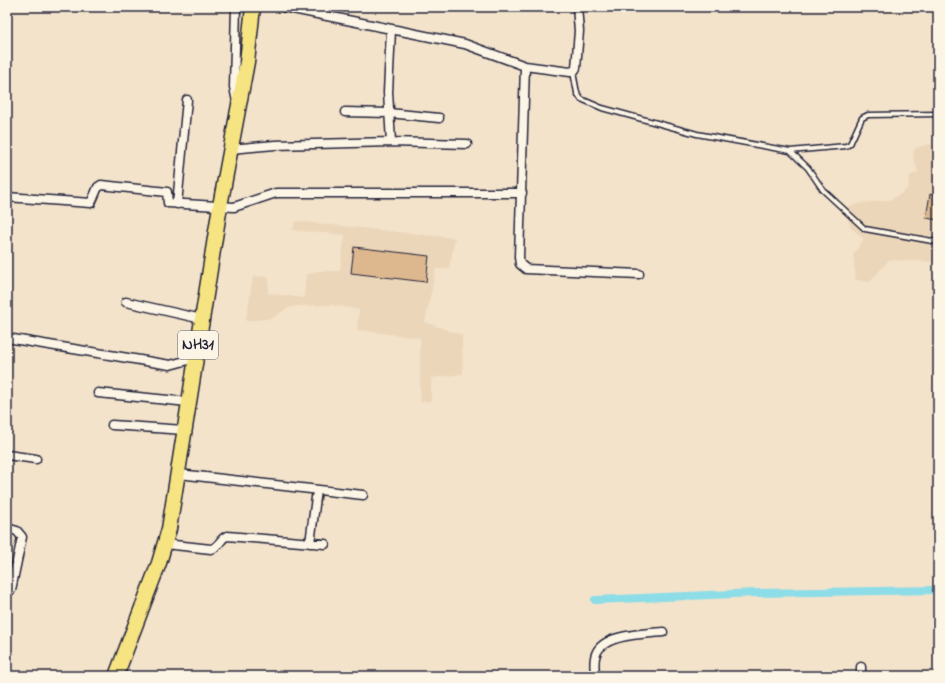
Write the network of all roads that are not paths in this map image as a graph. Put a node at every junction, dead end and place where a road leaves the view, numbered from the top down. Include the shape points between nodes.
1 (236, 7) edge
2 (253, 7) edge
3 (283, 7) edge
4 (577, 7) edge
5 (391, 30) junction
6 (525, 66) junction
7 (573, 72) junction
8 (187, 100) dead end
9 (239, 106) junction
10 (345, 112) dead end
11 (389, 113) junction
12 (938, 114) edge
13 (439, 118) dead end
14 (391, 142) junction
15 (467, 144) dead end
16 (230, 149) junction
17 (790, 151) junction
18 (522, 193) junction
19 (7, 197) edge
20 (177, 204) junction
21 (220, 206) junction
22 (938, 242) edge
23 (639, 274) dead end
24 (126, 302) dead end
25 (202, 319) junction
26 (7, 338) edge
27 (196, 358) junction
28 (98, 393) dead end
29 (188, 402) junction
30 (112, 425) dead end
31 (184, 430) junction
32 (7, 455) edge
33 (36, 459) dead end
34 (179, 474) junction
35 (317, 490) junction
36 (363, 495) dead end
37 (7, 528) edge
38 (310, 543) junction
39 (165, 544) junction
40 (325, 544) dead end
41 (7, 564) edge
42 (16, 567) junction
43 (11, 590) dead end
44 (663, 632) dead end
45 (861, 667) dead end
46 (116, 676) edge
47 (595, 676) edge
48 (861, 676) edge

1 - 9 street via 234,87
2 - 9 highway, NH31
3 - 5 street
4 - 7 street via 579,31 576,68
5 - 6 street via 465,44
5 - 11 street
6 - 7 street
6 - 18 street
7 - 17 lane via 578,97 602,108 697,134
8 - 20 street
9 - 16 highway, NH31
10 - 11 street
11 - 13 street
11 - 14 street
12 - 17 lane via 868,115 862,118 850,144 846,146
14 - 15 street
14 - 16 street via 258,145
16 - 21 highway, NH31
17 - 22 lane via 808,168 823,190 865,229
18 - 21 street via 276,193 234,207
18 - 23 street via 519,257 523,267
19 - 20 street via 91,203 98,186 101,185 166,192 167,203
20 - 21 street
21 - 25 highway, NH31
24 - 25 street
25 - 27 highway, NH31
26 - 27 street via 170,365
27 - 29 highway, NH31
28 - 29 street
29 - 31 highway, NH31
30 - 31 street
31 - 34 highway, NH31
32 - 33 street
34 - 35 street
34 - 39 highway, NH31
35 - 36 street
35 - 38 street
37 - 42 street via 17,531 22,536
38 - 39 street via 227,536 217,547 211,549
38 - 40 street
39 - 46 highway, NH31
41 - 42 street
42 - 43 street
44 - 47 street via 605,642 596,654
45 - 48 street

